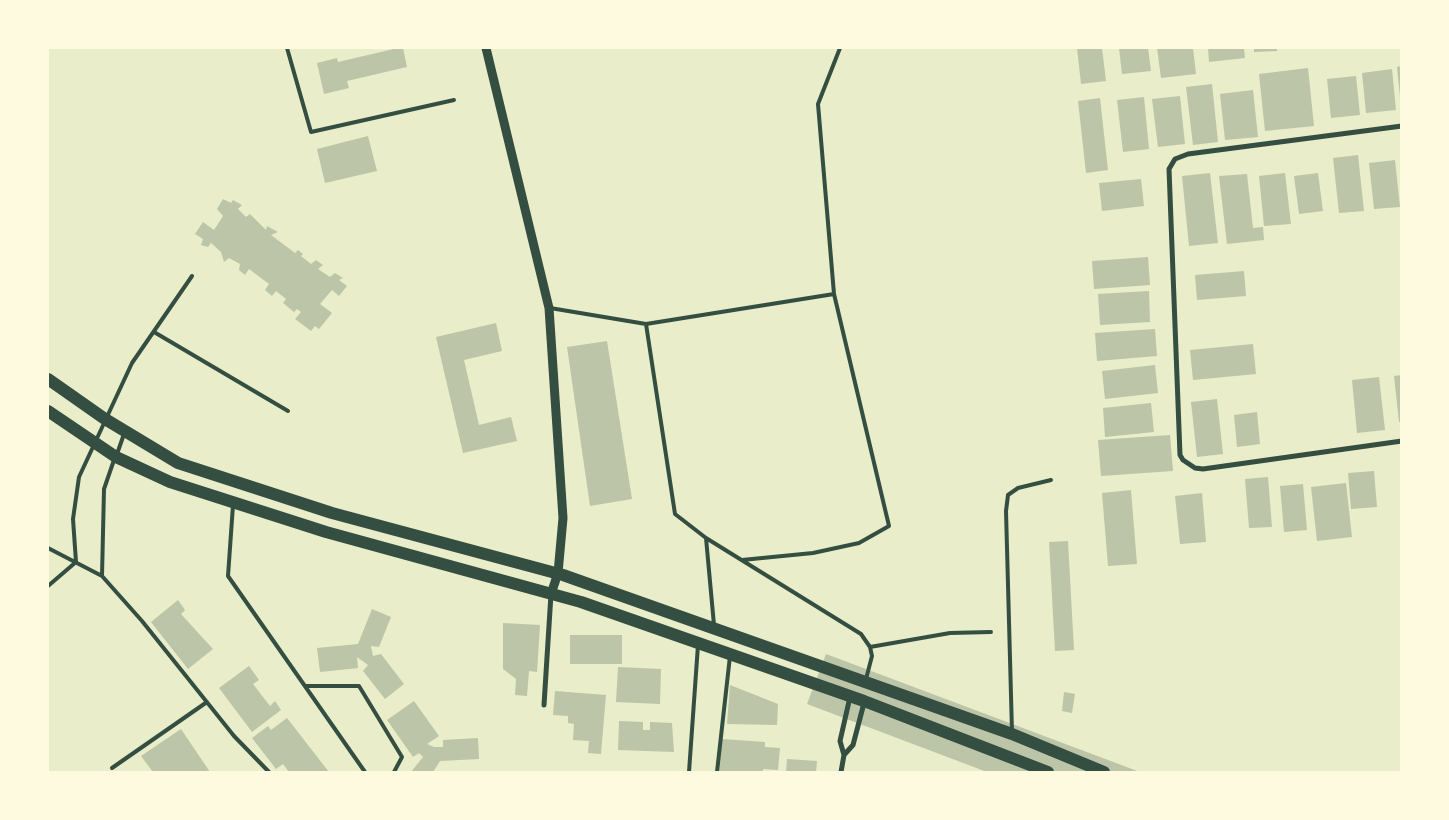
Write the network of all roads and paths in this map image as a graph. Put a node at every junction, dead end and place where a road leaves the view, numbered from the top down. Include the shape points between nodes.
1 (287, 48) edge
2 (486, 48) edge
3 (840, 48) edge
4 (454, 100) dead end
5 (1402, 126) edge
6 (192, 276) dead end
7 (834, 294) junction
8 (549, 308) junction
9 (646, 324) junction
10 (154, 332) junction
11 (48, 379) edge
12 (48, 411) edge
13 (288, 411) dead end
14 (105, 420) junction
15 (124, 432) junction
16 (1402, 441) edge
17 (94, 444) junction
18 (116, 456) junction
19 (1051, 480) dead end
20 (233, 503) junction
21 (706, 538) junction
22 (48, 548) edge
23 (742, 560) junction
24 (76, 562) junction
25 (558, 574) junction
26 (102, 576) junction
27 (48, 586) edge
28 (551, 594) junction
29 (714, 627) junction
30 (991, 632) dead end
31 (698, 642) junction
32 (870, 647) junction
33 (730, 653) junction
34 (865, 681) junction
35 (305, 686) junction
36 (850, 697) junction
37 (864, 701) junction
38 (207, 702) junction
39 (544, 705) dead end
40 (1012, 734) junction
41 (844, 755) junction
42 (112, 768) dead end
43 (269, 772) edge
44 (365, 772) edge
45 (394, 772) edge
46 (689, 772) edge
47 (717, 772) edge
48 (842, 772) edge
49 (1048, 772) edge
50 (1104, 772) edge

1 - 4 lane via 311,132
2 - 8 street
3 - 7 lane via 818,104
5 - 16 street via 1188,154 1175,159 1169,169 1180,455 1183,460 1203,469
6 - 10 lane
7 - 9 lane
7 - 23 lane via 889,526 860,544 813,553
8 - 9 lane
8 - 25 street via 564,518
9 - 21 lane via 675,514
10 - 13 lane
10 - 14 lane via 132,362
11 - 14 main road
12 - 17 main road
14 - 15 main road
14 - 17 lane
15 - 18 lane
15 - 25 main road via 178,463 240,484 332,513
17 - 18 main road
17 - 24 lane via 79,477 73,519
18 - 20 main road via 170,482
18 - 26 lane via 104,489
19 - 40 lane via 1018,488 1008,495
20 - 28 main road
20 - 35 lane via 228,576
21 - 23 lane
21 - 29 lane
22 - 24 lane
23 - 32 lane via 861,634
24 - 26 lane
24 - 27 lane
25 - 28 street
25 - 29 main road
26 - 38 lane
28 - 31 main road
28 - 39 street
29 - 34 main road
30 - 32 lane via 950,633
31 - 33 main road
31 - 46 lane
32 - 34 lane via 872,656
33 - 36 main road
33 - 47 lane
34 - 40 main road
35 - 44 lane
35 - 45 lane via 359,686 402,756
36 - 37 main road
36 - 41 street via 840,741
37 - 41 street via 853,745
37 - 49 main road
38 - 42 lane
38 - 43 lane
40 - 50 main road
41 - 48 street

